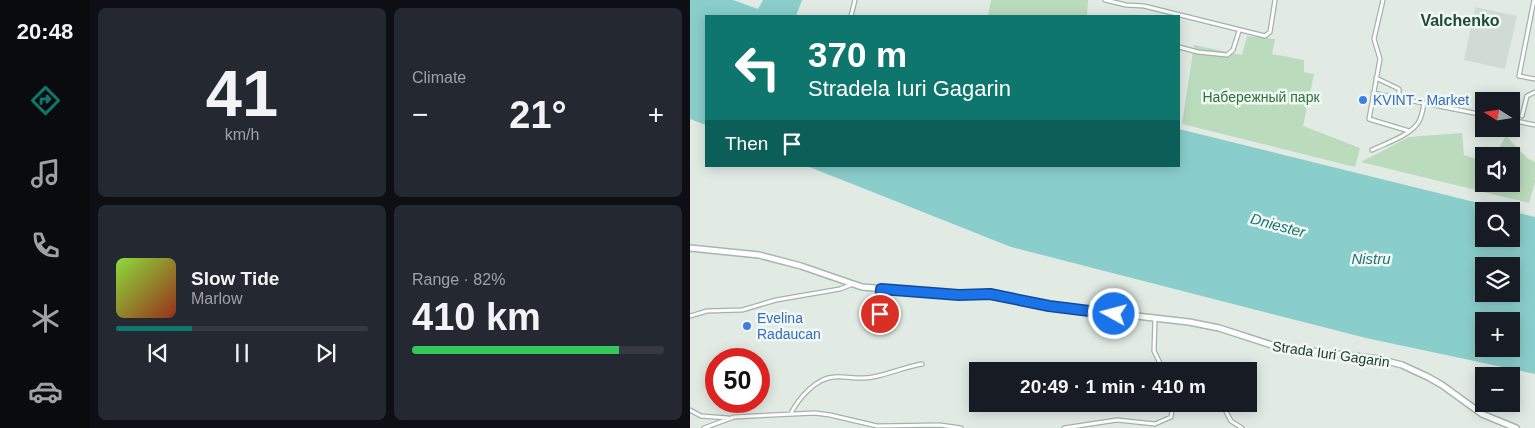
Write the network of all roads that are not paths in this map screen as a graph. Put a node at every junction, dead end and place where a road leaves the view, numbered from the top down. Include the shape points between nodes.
1 (855, 0) edge
2 (1105, 0) edge
3 (1275, 0) edge
4 (1383, 0) edge
5 (1534, 0) edge
6 (851, 15) edge
7 (1178, 15) edge
8 (1180, 15) edge
9 (1239, 31) junction
10 (1180, 47) edge
11 (1376, 78) junction
12 (1535, 79) edge
13 (1535, 92) edge
14 (1373, 93) junction
15 (1399, 97) junction
16 (1424, 103) junction
17 (1475, 113) edge
18 (1522, 116) dead end
19 (1520, 122) edge
20 (1535, 125) edge
21 (1409, 130) junction
22 (1372, 150) dead end
23 (690, 248) edge
24 (853, 284) junction
25 (881, 289) junction
26 (690, 316) edge
27 (1155, 319) junction
28 (868, 323) dead end
29 (1160, 362) edge
30 (922, 364) dead end
31 (690, 410) edge
32 (1172, 412) edge
33 (1226, 412) edge
34 (791, 413) junction
35 (729, 418) junction
36 (704, 428) edge
37 (961, 428) edge
38 (1064, 428) edge
39 (1242, 428) edge
40 (1516, 428) edge

1 - 6 street
2 - 7 street
3 - 9 street via 1268,35
4 - 11 street via 1374,39 1380,56
5 - 12 street via 1519,76
8 - 9 street
9 - 10 street via 1233,50 1226,55
11 - 14 street
11 - 15 street via 1399,89
13 - 18 street via 1527,96
14 - 15 street
14 - 21 street via 1369,120
15 - 16 street
16 - 17 street
16 - 21 street via 1419,122
19 - 20 street
21 - 22 street
23 - 24 main road, Strada Iuri Gagarin via 758,254
24 - 25 main road, Strada Iuri Gagarin
24 - 26 street via 742,310 707,311
25 - 27 main road, Strada Iuri Gagarin via 990,294 1049,306
25 - 28 street via 882,312
27 - 29 street via 1154,351
27 - 40 main road, Strada Iuri Gagarin via 1212,326 1278,347 1358,355 1396,363 1442,385 1482,414
30 - 34 street via 874,377 820,380
31 - 35 street via 701,416
32 - 38 street via 1171,417 1155,424 1117,420
33 - 39 street via 1231,421
34 - 35 street
34 - 37 street via 830,415 877,426
35 - 36 street

